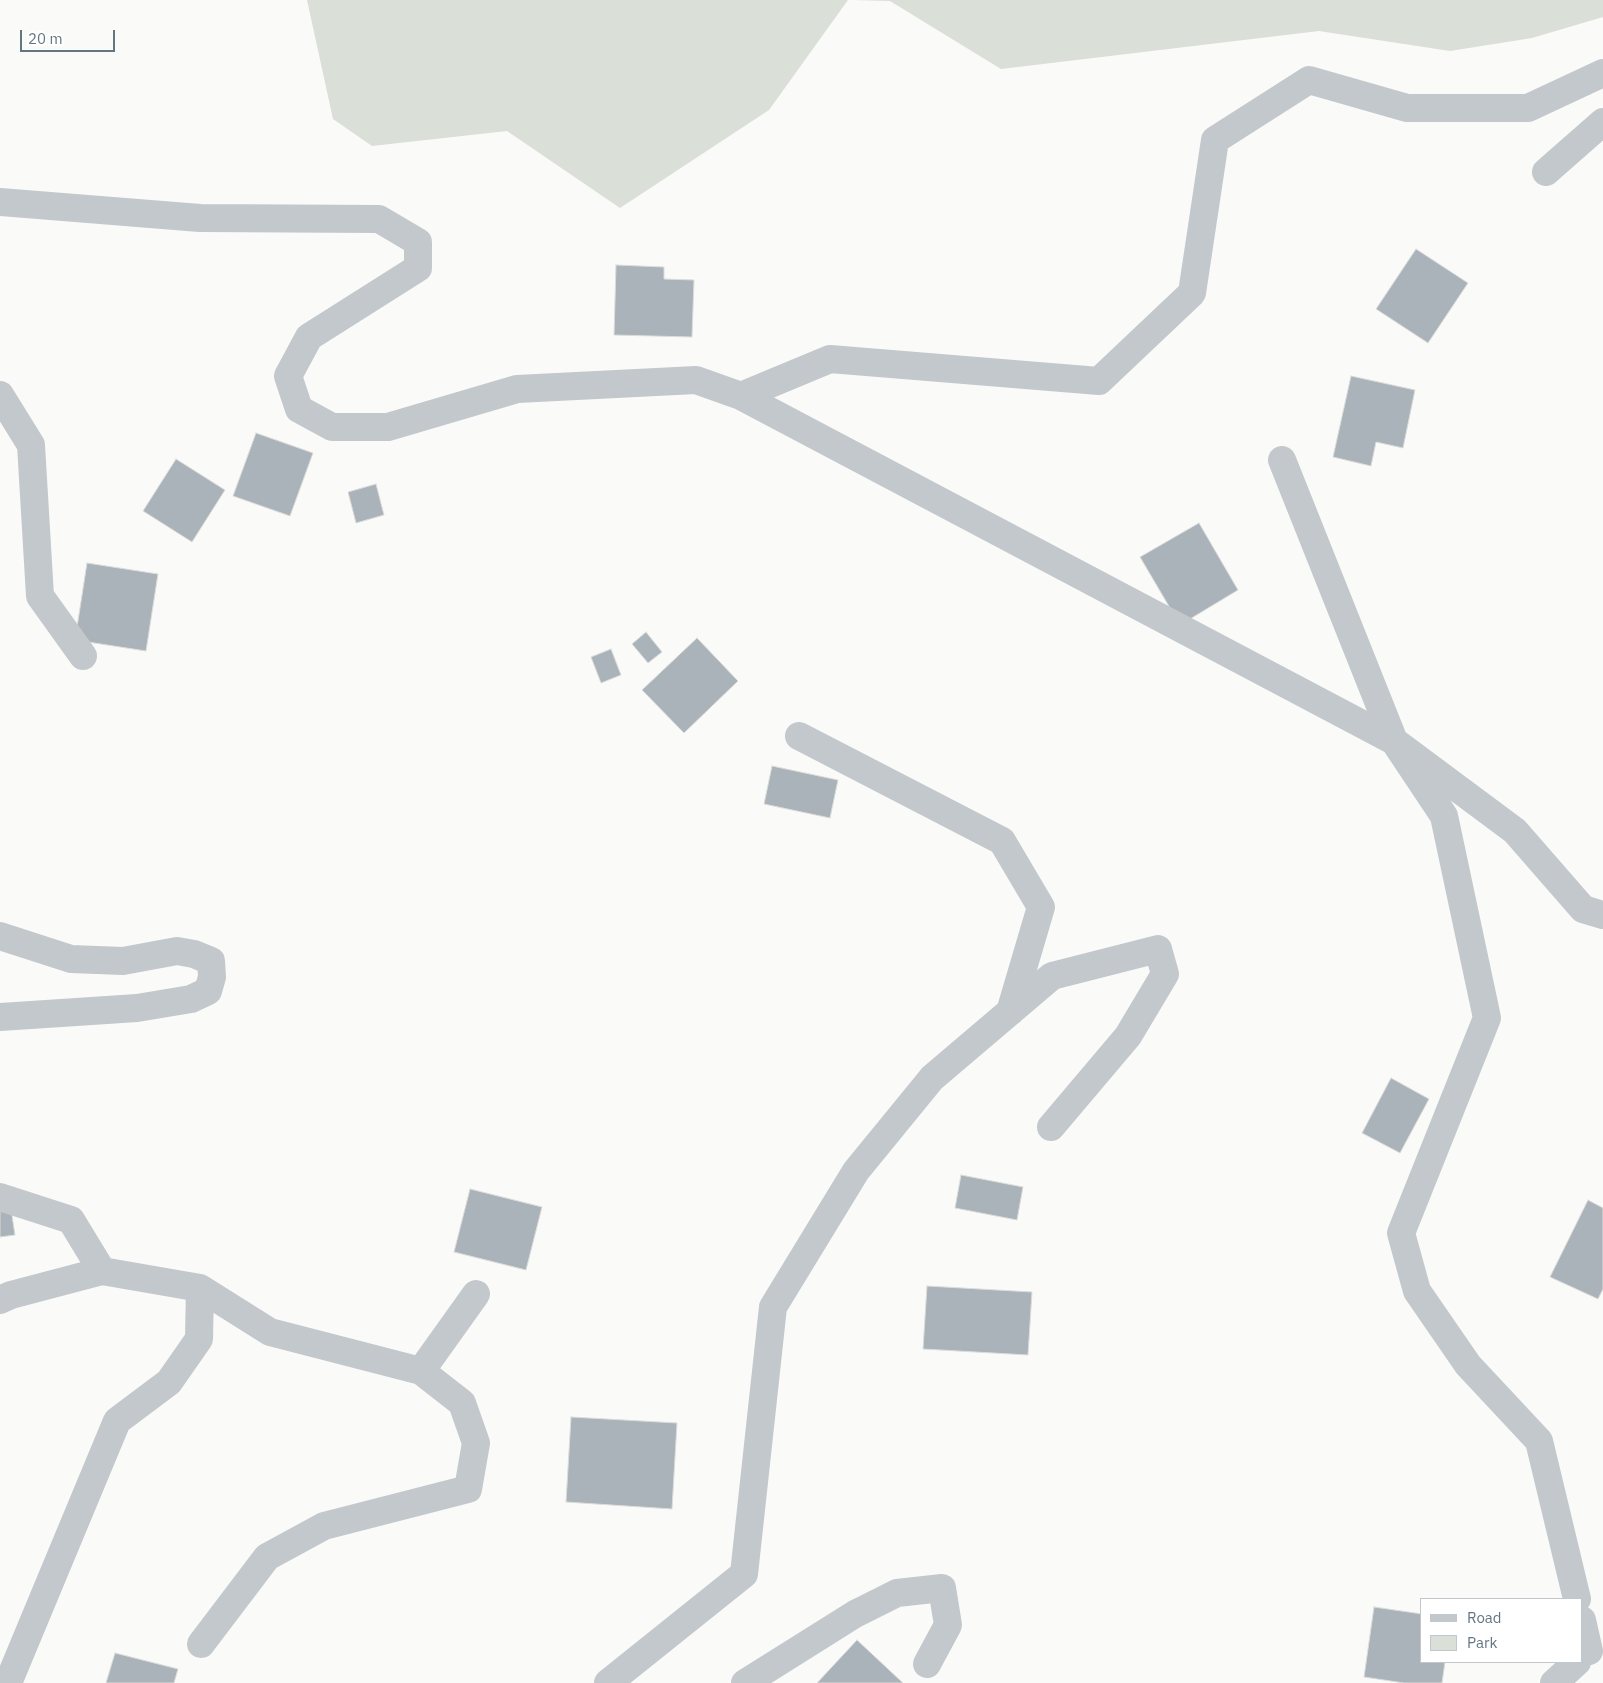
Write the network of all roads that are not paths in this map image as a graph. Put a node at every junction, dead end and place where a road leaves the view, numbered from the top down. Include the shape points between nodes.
1 (1603, 72) edge
2 (1603, 122) edge
3 (1546, 172) dead end
4 (0, 202) edge
5 (0, 395) edge
6 (741, 396) junction
7 (1282, 460) dead end
8 (83, 656) dead end
9 (799, 736) dead end
10 (1394, 741) junction
11 (1603, 914) edge
12 (0, 936) edge
13 (1010, 1012) junction
14 (0, 1017) edge
15 (1052, 1127) dead end
16 (0, 1197) edge
17 (102, 1271) junction
18 (200, 1288) junction
19 (476, 1294) dead end
20 (0, 1300) edge
21 (421, 1371) junction
22 (1577, 1598) edge
23 (1583, 1626) edge
24 (201, 1644) dead end
25 (1588, 1653) edge
26 (1577, 1663) edge
27 (927, 1664) dead end
28 (8, 1683) edge
29 (608, 1683) edge
30 (745, 1683) edge
31 (1554, 1683) edge

1 - 6 street via 1528,108 1407,108 1309,80 1215,140 1192,293 1099,381 830,360
2 - 3 street
4 - 6 street via 200,218 379,219 418,242 418,268 309,337 288,376 299,409 332,427 388,427 517,389 696,380
5 - 8 street via 31,445 40,596
6 - 10 street
7 - 10 street
9 - 13 street via 1002,841 1041,907
10 - 11 street via 1515,831 1583,909
10 - 22 street via 1444,816 1487,1018 1401,1234 1417,1290 1468,1366 1539,1441
12 - 14 street via 71,959 123,961 177,951 194,954 211,961 212,977 208,991 191,999 137,1008
13 - 15 street via 1052,976 1158,949 1165,974 1128,1036
13 - 29 street via 932,1078 856,1171 774,1307 744,1574
16 - 17 street via 71,1220
17 - 18 street
17 - 20 street
18 - 21 street via 270,1332
18 - 28 street via 199,1339 169,1382 117,1421
19 - 21 street
21 - 24 street via 462,1403 476,1443 468,1490 324,1526 267,1557
23 - 25 street
26 - 31 street
27 - 30 street via 948,1625 942,1588 897,1594 855,1614

